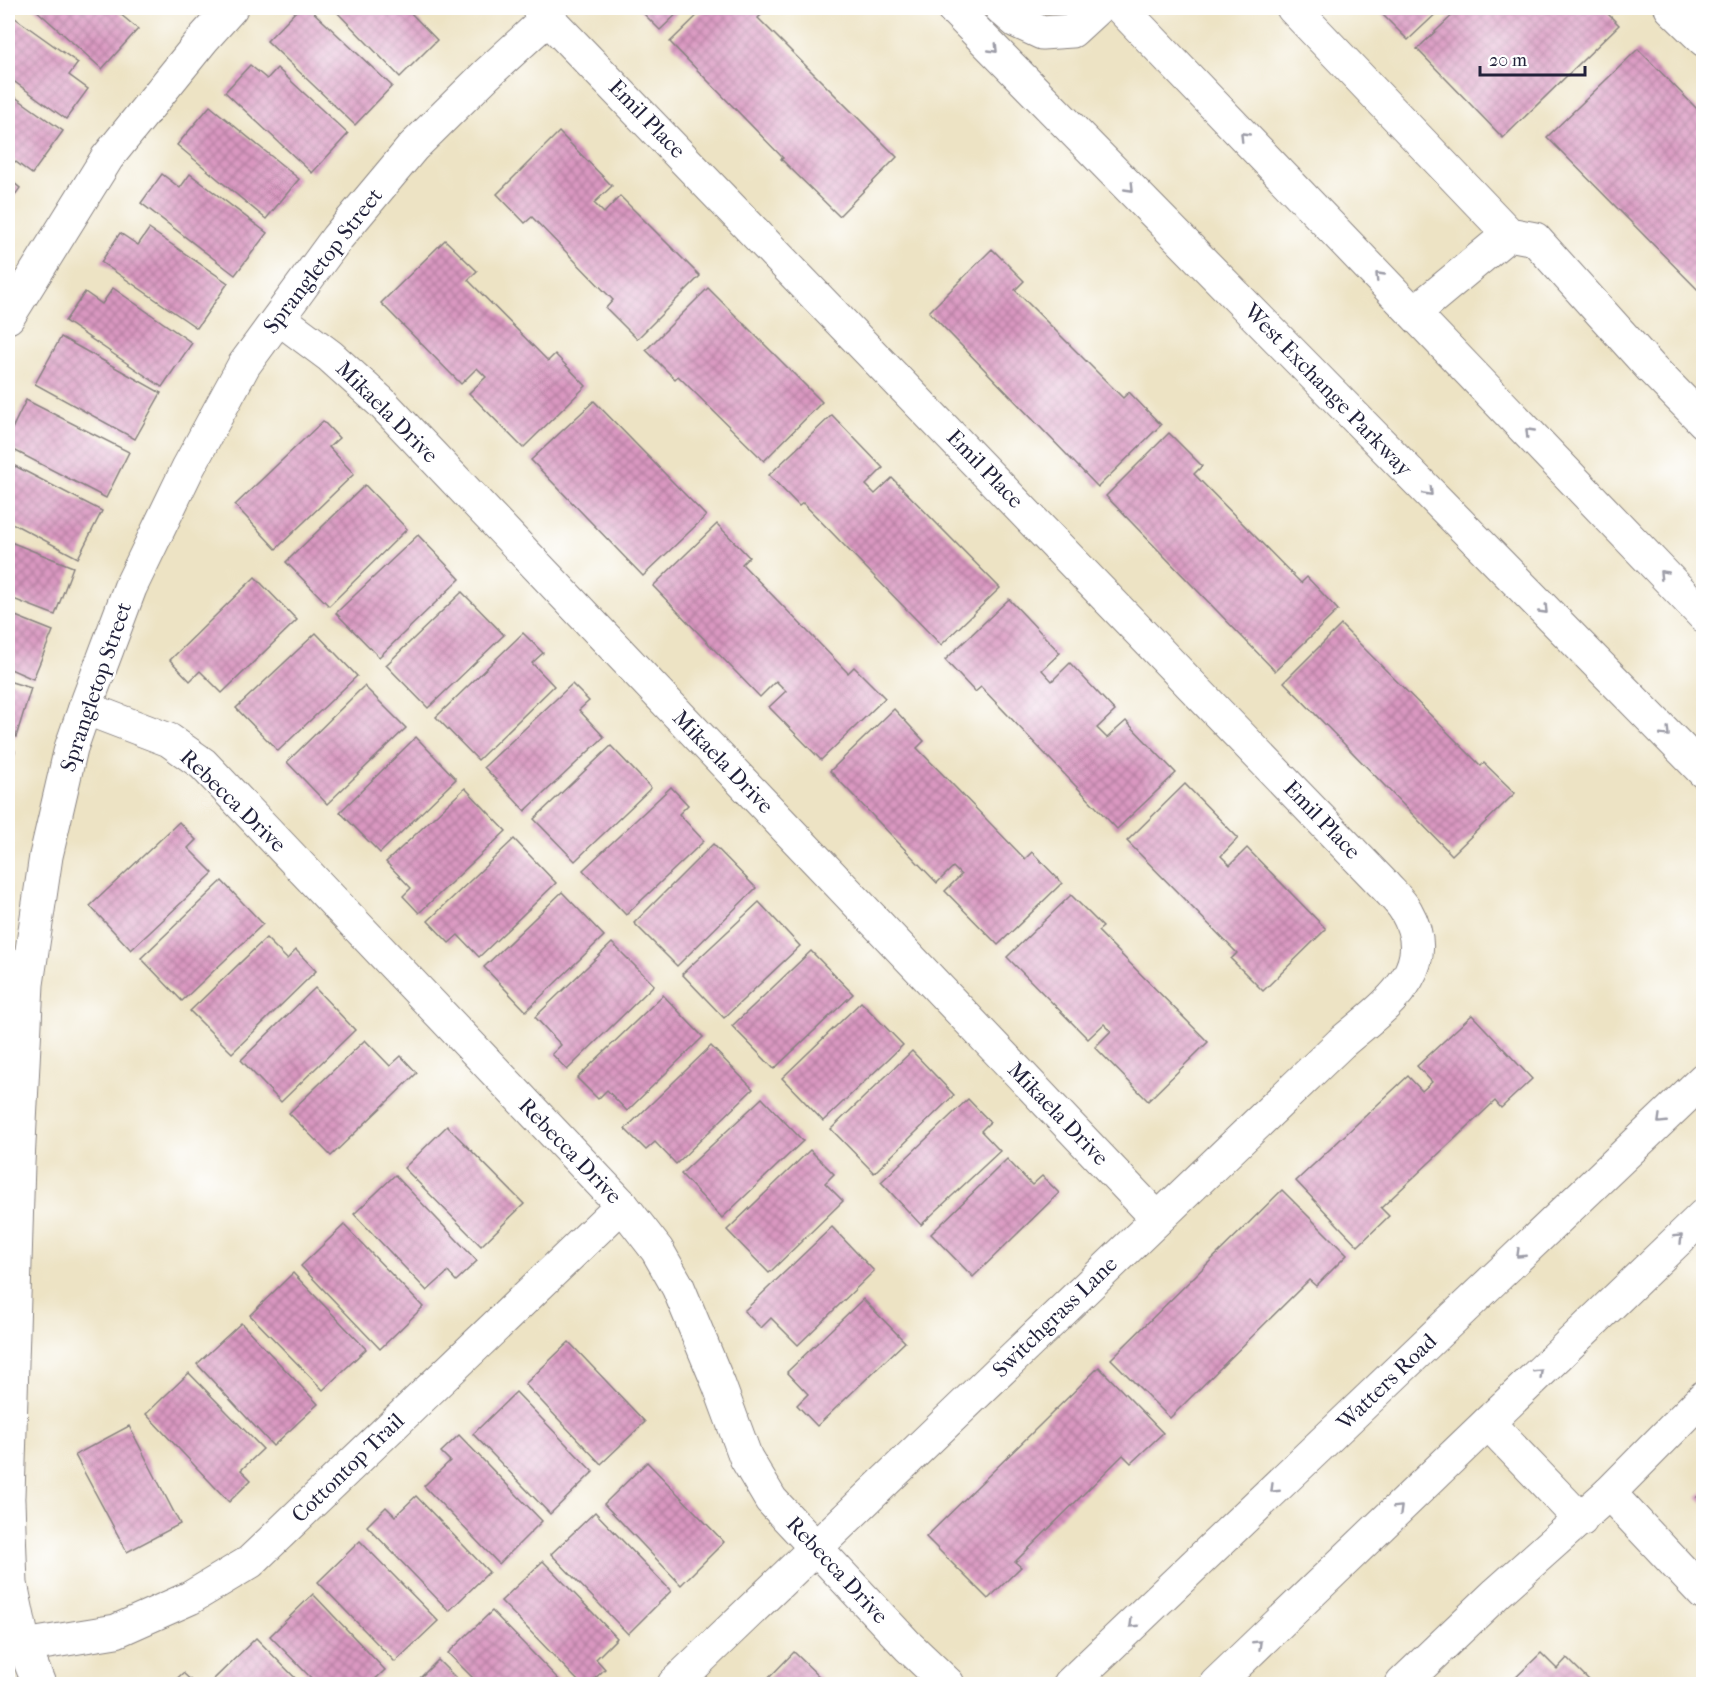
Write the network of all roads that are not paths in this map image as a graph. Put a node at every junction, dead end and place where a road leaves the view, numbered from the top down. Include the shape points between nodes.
1 (231, 8) edge
2 (953, 8) edge
3 (1001, 8) edge
4 (1097, 8) edge
5 (1121, 8) edge
6 (1293, 8) edge
7 (1671, 8) edge
8 (543, 13) edge
9 (1704, 40) edge
10 (1509, 234) junction
11 (1414, 313) junction
12 (8, 317) edge
13 (279, 318) junction
14 (1704, 422) edge
15 (1704, 616) edge
16 (85, 708) junction
17 (1704, 772) edge
18 (1418, 941) joint
19 (1704, 1079) edge
20 (622, 1205) junction
21 (1704, 1215) edge
22 (1157, 1218) junction
23 (9, 1390) edge
24 (1704, 1397) edge
25 (1488, 1423) junction
26 (1610, 1493) junction
27 (8, 1496) edge
28 (8, 1501) edge
29 (1581, 1520) junction
30 (816, 1548) junction
31 (1704, 1594) edge
32 (24, 1646) junction
33 (39, 1684) edge
34 (674, 1684) edge
35 (948, 1684) edge
36 (1070, 1684) edge
37 (1216, 1684) edge
38 (1402, 1684) edge

1 - 12 street via 107,158
2 -> 17 street, West Exchange Parkway
3 - 4 street via 1042,33 1072,31
11 -> 5 street
6 - 10 street
7 - 9 street
8 - 13 street, Sprangletop Street via 413,147 337,238
8 - 18 street, Emil Place via 1385,886 1406,911
10 - 11 street
10 - 14 street via 1535,239
15 -> 11 street
13 - 16 street, Sprangletop Street via 244,364 188,468 130,588
13 - 22 street, Mikaela Drive via 330,356 382,403
16 - 20 street, Rebecca Drive via 169,740 202,764
16 - 23 street, Sprangletop Street via 71,748 46,856 27,984
18 - 22 street, Switchgrass Lane via 1414,969 1397,994
19 -> 36 street, Watters Road
20 - 30 street, Rebecca Drive via 657,1250 678,1287 746,1458 771,1500
20 - 32 street, Cottontop Trail via 250,1562 190,1598 116,1631
25 -> 21 street
22 - 30 street, Switchgrass Lane
23 - 27 street, Sprangletop Street
24 - 26 street
25 - 29 street
37 -> 25 street
26 - 29 street
26 - 31 street
28 - 32 street via 11,1584
29 - 38 street
30 - 34 street, Switchgrass Lane
30 - 35 street, Rebecca Drive
32 - 33 street

